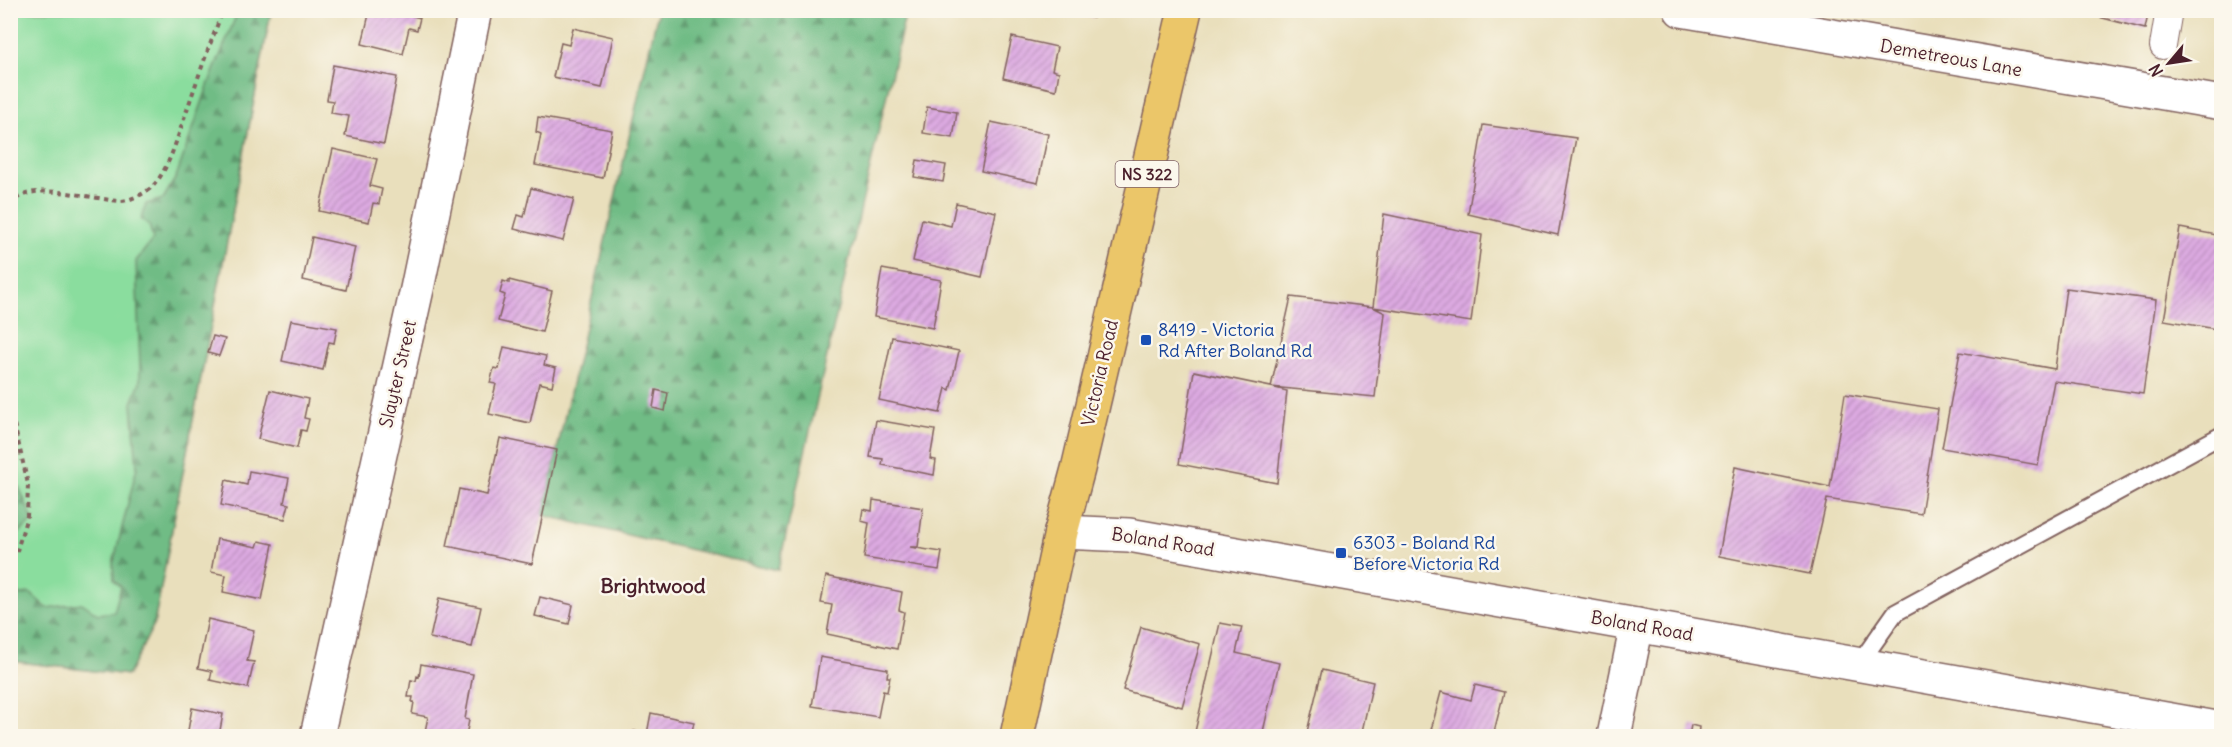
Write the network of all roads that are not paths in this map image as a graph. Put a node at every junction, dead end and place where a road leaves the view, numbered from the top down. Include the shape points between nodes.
1 (475, 10) edge
2 (1185, 10) edge
3 (1681, 10) edge
4 (2169, 10) edge
5 (2163, 46) dead end
6 (2222, 104) edge
7 (2222, 435) edge
8 (1061, 532) junction
9 (1637, 625) junction
10 (1859, 664) junction
11 (2222, 729) edge
12 (317, 736) edge
13 (1017, 736) edge
14 (1614, 736) edge

1 - 12 street, Slayter Street
2 - 8 main road, Victoria Road / NS 322
3 - 6 street, Demetreous Lane
4 - 5 street
7 - 10 lane via 1895,613
8 - 9 street, Boland Road via 1129,535
8 - 13 main road, Victoria Road / NS 322
9 - 10 street, Boland Road
9 - 14 street
10 - 11 street, Boland Road

